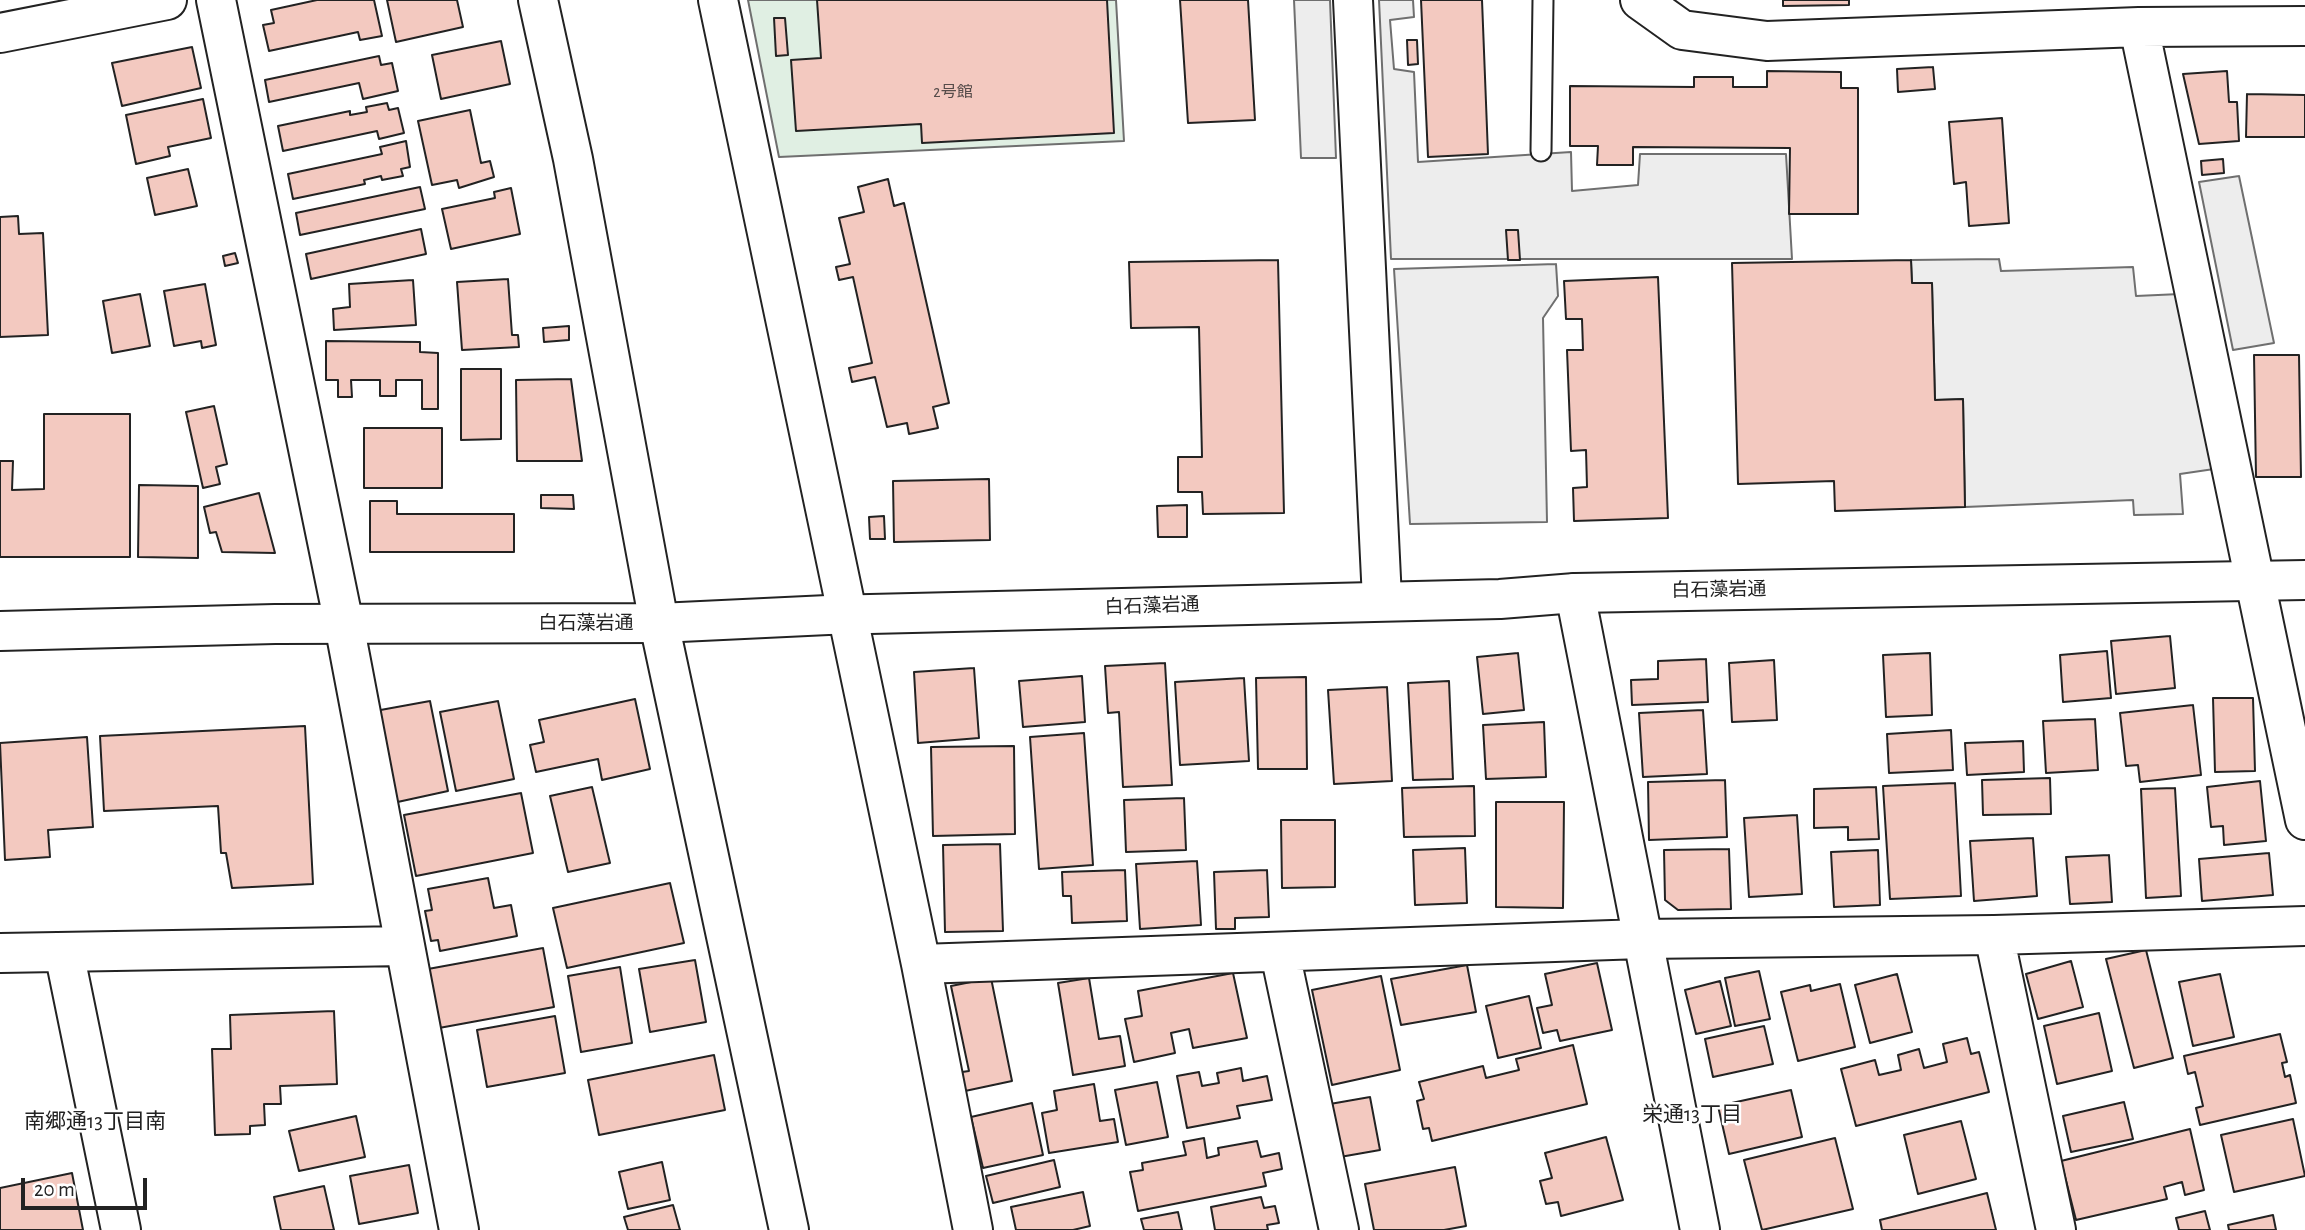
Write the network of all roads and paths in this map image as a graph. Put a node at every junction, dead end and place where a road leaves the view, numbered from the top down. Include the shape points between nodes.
1 (167, 0) edge
2 (216, 0) edge
3 (538, 0) edge
4 (718, 0) edge
5 (1353, 0) edge
6 (1543, 0) edge
7 (1640, 0) edge
8 (2305, 26) edge
9 (2139, 27) junction
10 (0, 33) edge
11 (1541, 151) dead end
12 (2305, 580) edge
13 (2255, 581) junction
14 (1575, 593) junction
15 (1382, 599) junction
16 (837, 614) junction
17 (659, 623) junction
18 (344, 624) junction
19 (0, 631) edge
20 (2305, 820) edge
21 (2305, 926) edge
22 (1994, 935) junction
23 (1641, 939) junction
24 (403, 946) junction
25 (64, 951) junction
26 (0, 953) edge
27 (1280, 953) junction
28 (921, 964) junction
29 (121, 1230) edge
30 (459, 1230) edge
31 (789, 1230) edge
32 (973, 1230) edge
33 (1339, 1230) edge
34 (1700, 1230) edge
35 (2056, 1230) edge

1 - 10 street
2 - 18 street
3 - 17 street via 573,159
4 - 16 street
5 - 15 street
6 - 11 lane
7 - 9 street via 1682,30 1767,41
8 - 9 street
9 - 13 street
12 - 13 street, 白石藻岩通
13 - 14 street, 白石藻岩通
13 - 20 street
14 - 15 street, 白石藻岩通 via 1500,599
14 - 23 street
15 - 16 street, 白石藻岩通
16 - 17 street, 白石藻岩通
16 - 28 street
17 - 18 street, 白石藻岩通
17 - 31 street
18 - 19 street, 白石藻岩通
18 - 24 street
21 - 22 street
22 - 23 street
22 - 35 street
23 - 27 street
23 - 34 street
24 - 25 street
24 - 30 street
25 - 26 street
25 - 29 street
27 - 28 street
27 - 33 street
28 - 32 street

